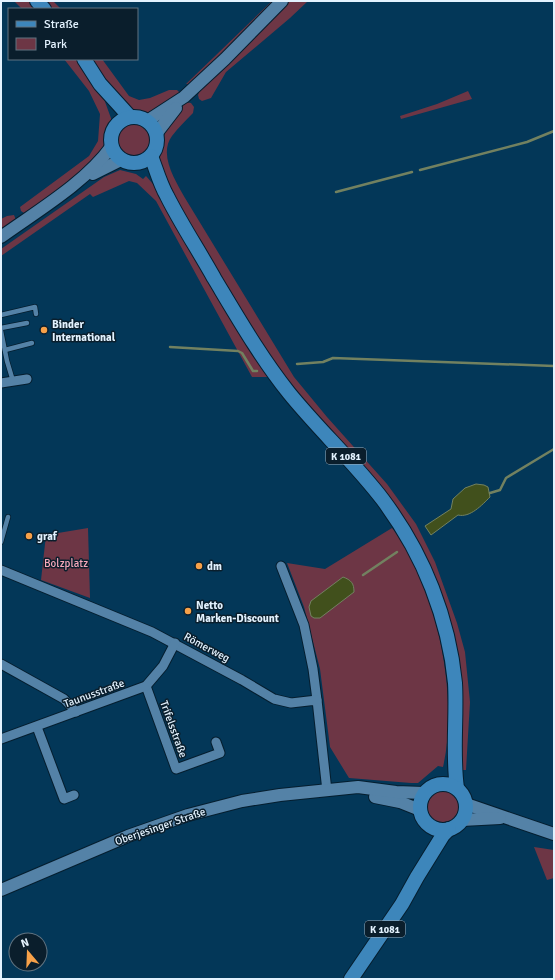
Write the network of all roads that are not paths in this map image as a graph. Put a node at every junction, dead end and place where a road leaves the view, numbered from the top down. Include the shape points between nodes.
1 (282, 1) edge
2 (85, 60) edge
3 (100, 84) junction
4 (184, 97) junction
5 (130, 118) junction
6 (147, 121) junction
7 (116, 125) junction
8 (156, 134) junction
9 (111, 147) junction
10 (145, 159) junction
11 (121, 160) junction
12 (79, 181) junction
13 (1, 237) edge
14 (36, 314) dead end
15 (1, 315) edge
16 (27, 323) dead end
17 (1, 330) edge
18 (32, 343) dead end
19 (5, 350) junction
20 (26, 379) dead end
21 (14, 381) junction
22 (1, 383) edge
23 (8, 517) dead end
24 (1, 542) edge
25 (281, 566) dead end
26 (1, 570) edge
27 (175, 643) junction
28 (1, 664) edge
29 (146, 686) junction
30 (317, 700) junction
31 (76, 712) junction
32 (38, 727) junction
33 (1, 739) edge
34 (216, 742) dead end
35 (454, 745) junction
36 (440, 784) junction
37 (457, 788) junction
38 (331, 790) junction
39 (424, 793) junction
40 (74, 795) dead end
41 (466, 804) junction
42 (420, 810) junction
43 (505, 818) junction
44 (462, 820) junction
45 (428, 824) junction
46 (449, 829) junction
47 (554, 834) edge
48 (417, 877) junction
49 (1, 890) edge
50 (351, 979) edge

1 - 4 main road
2 - 3 main road
3 - 5 main road
3 - 7 main road
4 - 6 main road
4 - 8 main road
5 - 6 main road via 138,117
5 - 7 main road
6 - 8 main road
7 - 9 main road via 111,136
8 - 10 main road via 157,143
9 - 11 main road
9 - 12 main road
10 - 11 main road via 130,163
10 - 35 main road, K 1081 via 272,371 383,501 414,548 432,588 448,642 455,685
11 - 12 main road
12 - 13 main road
14 - 15 lane via 34,307
16 - 17 lane
17 - 19 lane
18 - 19 lane
19 - 21 lane
20 - 21 street
21 - 22 street
23 - 24 lane
25 - 30 street via 304,625
26 - 27 street, Römerweg
27 - 29 street, Taunusstraße via 163,666
27 - 30 street, Römerweg via 274,699 292,703
28 - 31 street via 64,699
29 - 31 street, Taunusstraße
29 - 34 street, Trifelsstraße via 176,769 220,753
30 - 38 street
31 - 32 street, Taunusstraße
32 - 33 street, Taunusstraße
32 - 40 street via 64,799
35 - 36 main road, K 1081
35 - 37 main road, K 1081
36 - 37 main road via 449,784
36 - 39 main road
37 - 41 main road
38 - 39 main road, Oberjesinger Straße via 358,787
38 - 42 main road via 389,799
38 - 49 main road, Oberjesinger Straße via 256,799 194,814 128,836
39 - 42 main road
41 - 43 main road
41 - 44 main road
42 - 45 main road
43 - 44 main road
43 - 47 main road
44 - 46 main road
45 - 46 main road via 440,830
45 - 48 main road, K 1081 via 429,839
46 - 48 main road, K 1081
48 - 50 main road, K 1081 via 402,904

